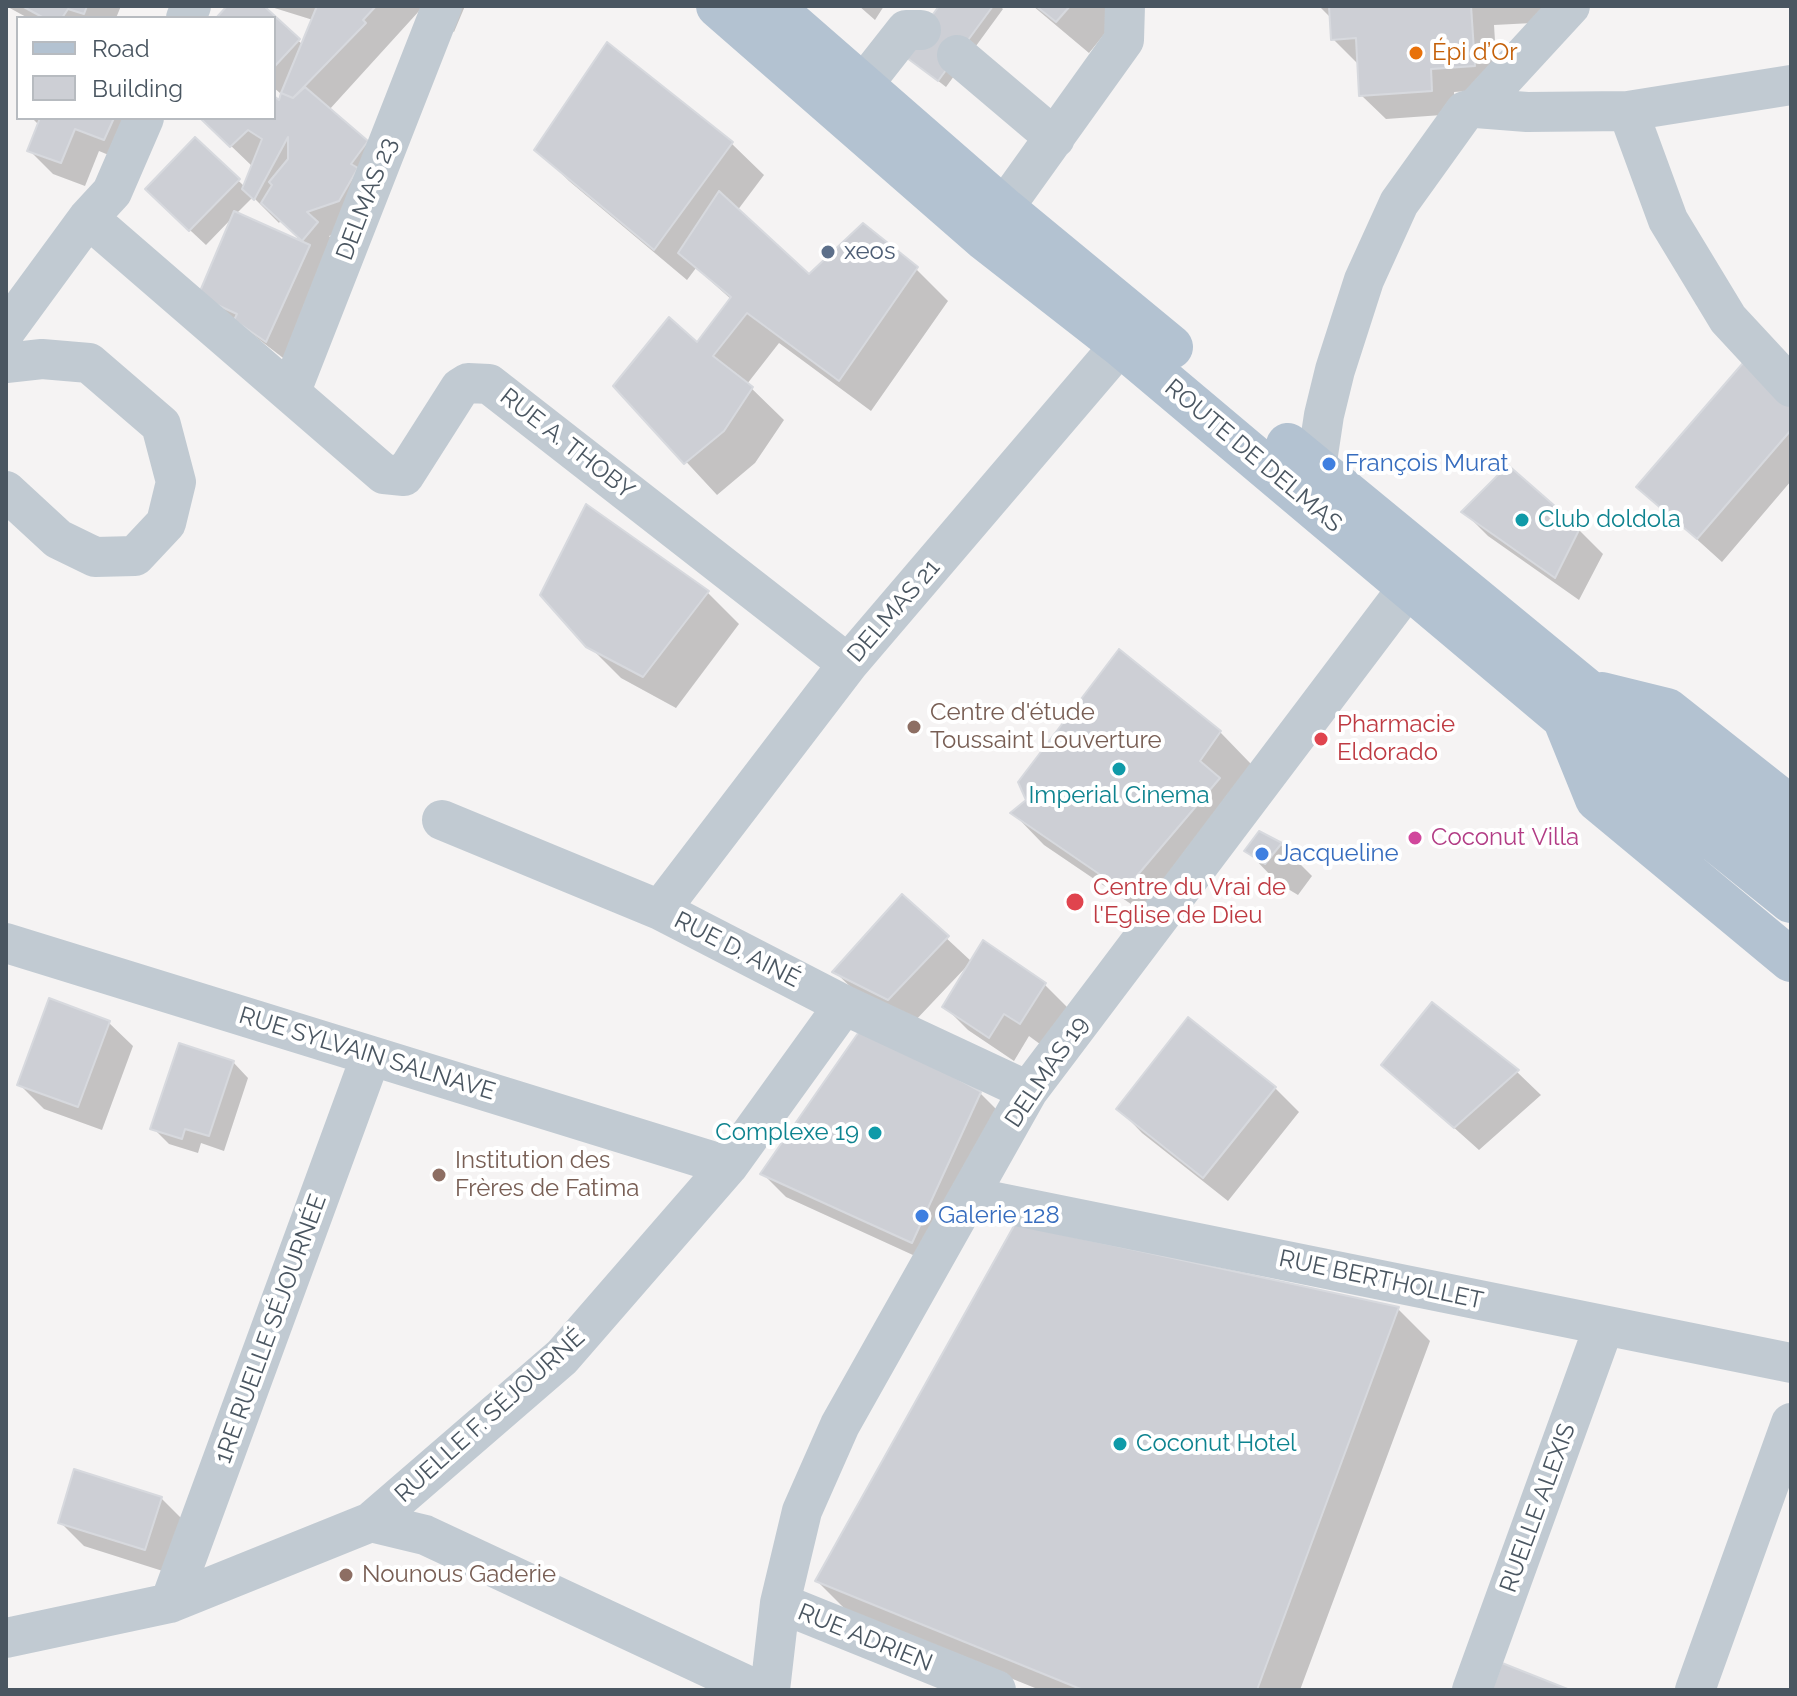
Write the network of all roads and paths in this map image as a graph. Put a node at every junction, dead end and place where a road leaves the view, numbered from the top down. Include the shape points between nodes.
1 (442, 6) edge
2 (718, 6) edge
3 (771, 6) edge
4 (1125, 6) edge
5 (1570, 6) edge
6 (921, 30) dead end
7 (957, 55) dead end
8 (1791, 85) edge
9 (862, 86) junction
10 (1476, 108) junction
11 (1628, 111) junction
12 (143, 120) edge
13 (1055, 138) junction
14 (88, 218) junction
15 (994, 223) junction
16 (6, 330) edge
17 (1131, 334) junction
18 (6, 363) edge
19 (1791, 387) edge
20 (291, 391) junction
21 (1309, 482) junction
22 (6, 491) edge
23 (1418, 574) junction
24 (848, 664) junction
25 (1575, 704) junction
26 (1791, 808) edge
27 (442, 820) dead end
28 (1791, 849) edge
29 (1791, 901) edge
30 (660, 910) junction
31 (6, 943) edge
32 (1791, 960) edge
33 (844, 1005) junction
34 (371, 1056) junction
35 (1028, 1091) junction
36 (728, 1166) junction
37 (971, 1197) junction
38 (1604, 1326) junction
39 (1791, 1363) edge
40 (1791, 1423) edge
41 (371, 1522) junction
42 (170, 1603) junction
43 (780, 1603) junction
44 (6, 1638) edge
45 (757, 1690) edge
46 (770, 1690) edge
47 (996, 1690) edge
48 (1472, 1690) edge
49 (1695, 1690) edge

1 - 20 street, DELMAS 23
2 - 15 main road, ROUTE DE DELMAS
3 - 9 main road, ROUTE DE DELMAS
4 - 13 street via 1124,40
5 - 10 street
6 - 9 street via 906,30
7 - 13 street
8 - 11 street
9 - 15 main road, ROUTE DE DELMAS
10 - 11 street
10 - 21 street via 1465,111 1399,203 1364,280 1335,370
11 - 19 street via 1668,220 1728,319
12 - 14 street via 112,192
13 - 15 street
14 - 16 street
14 - 20 street, RUE A. THOBY
15 - 17 main road, ROUTE DE DELMAS
17 - 21 main road, ROUTE DE DELMAS
17 - 24 street, DELMAS 21
18 - 22 street via 89,363 161,425 176,482 166,523 135,556 95,557 58,539
20 - 24 street, RUE A. THOBY via 384,474 395,477 404,476 460,388 489,384
21 - 23 main road, ROUTE DE DELMAS
23 - 25 main road, ROUTE DE DELMAS
23 - 35 street, DELMAS 19
24 - 30 street, DELMAS 21
25 - 26 main road via 1667,710
25 - 28 main road, ROUTE DE DELMAS
25 - 29 main road, ROUTE DE DELMAS
25 - 32 main road via 1597,799
27 - 30 street, RUE D. AINÉ
30 - 33 street, RUE D. AINÉ
31 - 34 street, RUE SYLVAIN SALNAVE
33 - 35 street, RUE D. AINÉ
33 - 36 street, RUELLE F. SÉJOURNÉ
34 - 36 street, RUE SYLVAIN SALNAVE
34 - 42 street, 1RE RUELLE SÉJOURNÉE
35 - 37 street, DELMAS 19
36 - 41 street, RUELLE F. SÉJOURNÉ via 562,1357
37 - 38 street, RUE BERTHOLLET
37 - 43 street, DELMAS 19 via 840,1425 802,1511
38 - 39 street, RUE BERTHOLLET
38 - 48 street, RUELLE ALEXIS
40 - 49 street
41 - 42 street, RUELLE F. SÉJOURNÉ
41 - 45 street via 425,1535
42 - 44 street, RUELLE F. SÉJOURNÉ
43 - 46 street, DELMAS 19
43 - 47 street, RUE ADRIEN

